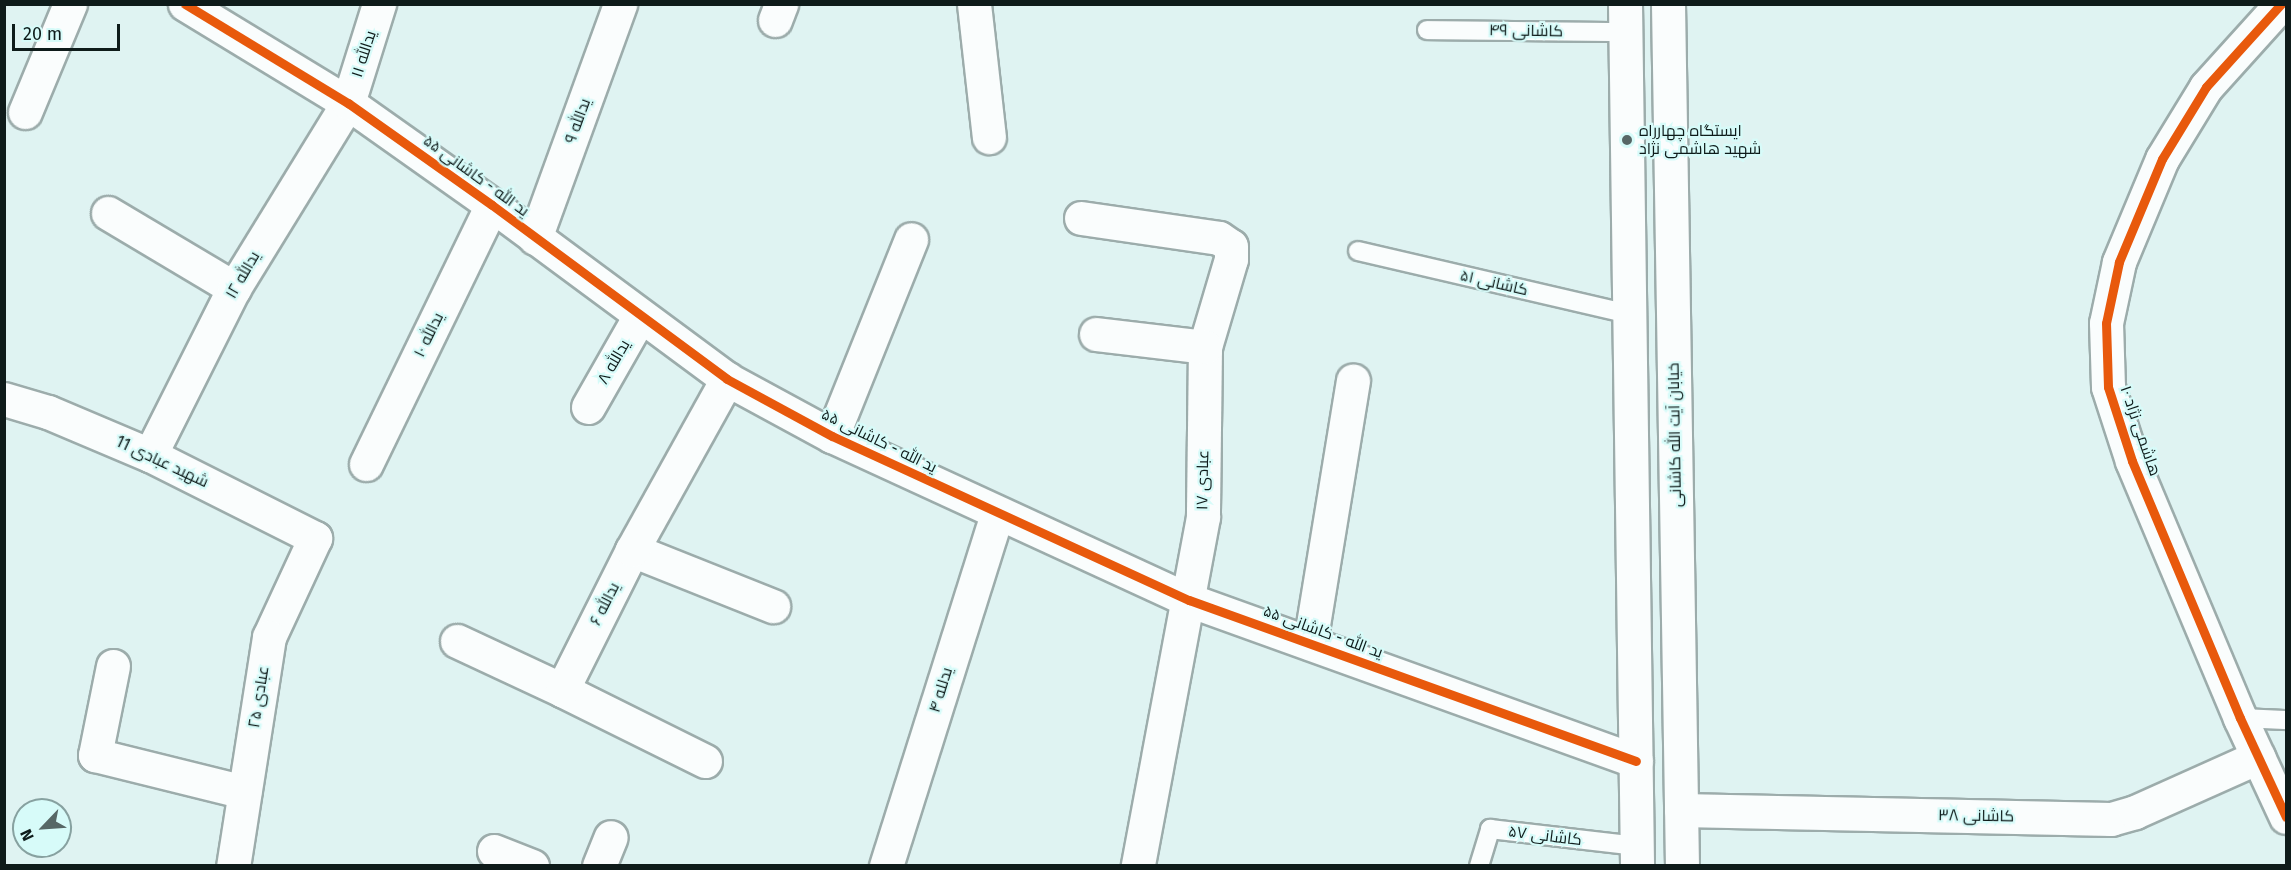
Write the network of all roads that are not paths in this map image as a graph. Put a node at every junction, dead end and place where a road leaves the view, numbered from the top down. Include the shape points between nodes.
1 (70, 4) edge
2 (185, 4) edge
3 (380, 4) edge
4 (620, 4) edge
5 (974, 4) edge
6 (1668, 4) edge
7 (2281, 4) edge
8 (1625, 18) edge
9 (1426, 30) dead end
10 (348, 103) junction
11 (25, 112) dead end
12 (989, 137) dead end
13 (492, 205) junction
14 (108, 213) dead end
15 (1081, 218) dead end
16 (535, 238) junction
17 (911, 239) dead end
18 (1358, 251) dead end
19 (234, 288) junction
20 (1629, 314) junction
21 (640, 316) junction
22 (1096, 334) dead end
23 (1205, 347) junction
24 (727, 379) junction
25 (1353, 381) dead end
26 (4, 399) edge
27 (588, 407) dead end
28 (832, 436) junction
29 (150, 454) junction
30 (366, 464) dead end
31 (997, 514) junction
32 (315, 538) joint
33 (632, 550) junction
34 (1189, 600) junction
35 (773, 606) dead end
36 (457, 641) dead end
37 (1310, 643) junction
38 (113, 666) dead end
39 (562, 690) junction
40 (2240, 718) junction
41 (2286, 720) edge
42 (2258, 757) junction
43 (705, 761) dead end
44 (1636, 761) junction
45 (244, 792) junction
46 (1681, 810) junction
47 (2286, 817) edge
48 (494, 851) dead end
49 (1637, 856) edge
50 (233, 866) edge
51 (532, 866) edge
52 (886, 866) edge
53 (1138, 866) edge
54 (1479, 866) edge
55 (1682, 866) edge

1 - 11 street
2 - 10 street, ید الله - کاشانی ۵۵
3 - 10 street, یدالله ۱۱
4 - 16 street, یدالله ۹
5 - 12 street
6 - 46 street, خیابان آیت الله کاشانی
7 - 40 street, هاشمی نژاد ۱۰ via 2206,87 2162,159 2119,262 2106,323 2108,387 2132,461
8 - 9 lane, کاشانی ۴۹
8 - 20 street
10 - 13 street, ید الله - کاشانی ۵۵
10 - 19 street, یدالله ۱۲
13 - 16 street, ید الله - کاشانی ۵۵
13 - 30 street, یدالله ۱۰
14 - 19 street
15 - 23 street, عبادی ۱۷ via 1220,238 1231,246 1231,259
16 - 21 street, ید الله - کاشانی ۵۵
17 - 28 street
18 - 20 lane, کاشانی ۵۱
19 - 29 street, یدالله ۱۲
20 - 44 street
21 - 24 street, ید الله - کاشانی ۵۵
21 - 27 street, یدالله ۸
22 - 23 street
23 - 34 street, عبادی ۱۷ via 1203,517
24 - 28 street, ید الله - کاشانی ۵۵
24 - 33 street, یدالله ۶
25 - 37 street
26 - 29 street, شهید عبادی 11 via 48,412
28 - 31 street, ید الله - کاشانی ۵۵
29 - 32 street, شهید عبادی 11
31 - 34 street, ید الله - کاشانی ۵۵
31 - 52 street, یدلله ۴
32 - 45 street, عبادی ۲۵ via 269,637
33 - 35 street
33 - 39 street, یدالله ۶
34 - 37 street, ید الله - کاشانی ۵۵
34 - 53 street, عبادی ۱۷
36 - 39 street
37 - 44 street, ید الله - کاشانی ۵۵
38 - 45 street via 94,755
39 - 43 street
40 - 41 lane
40 - 42 street, هاشمی نژاد ۱۰
42 - 46 street, کاشانی ۳۸ via 2111,819
42 - 47 street, هاشمی نژاد ۱۰
44 - 49 street
45 - 50 street, عبادی ۲۵
46 - 55 street, خیابان آیت الله کاشانی
48 - 51 street
49 - 54 lane, کاشانی ۵۷ via 1490,829

